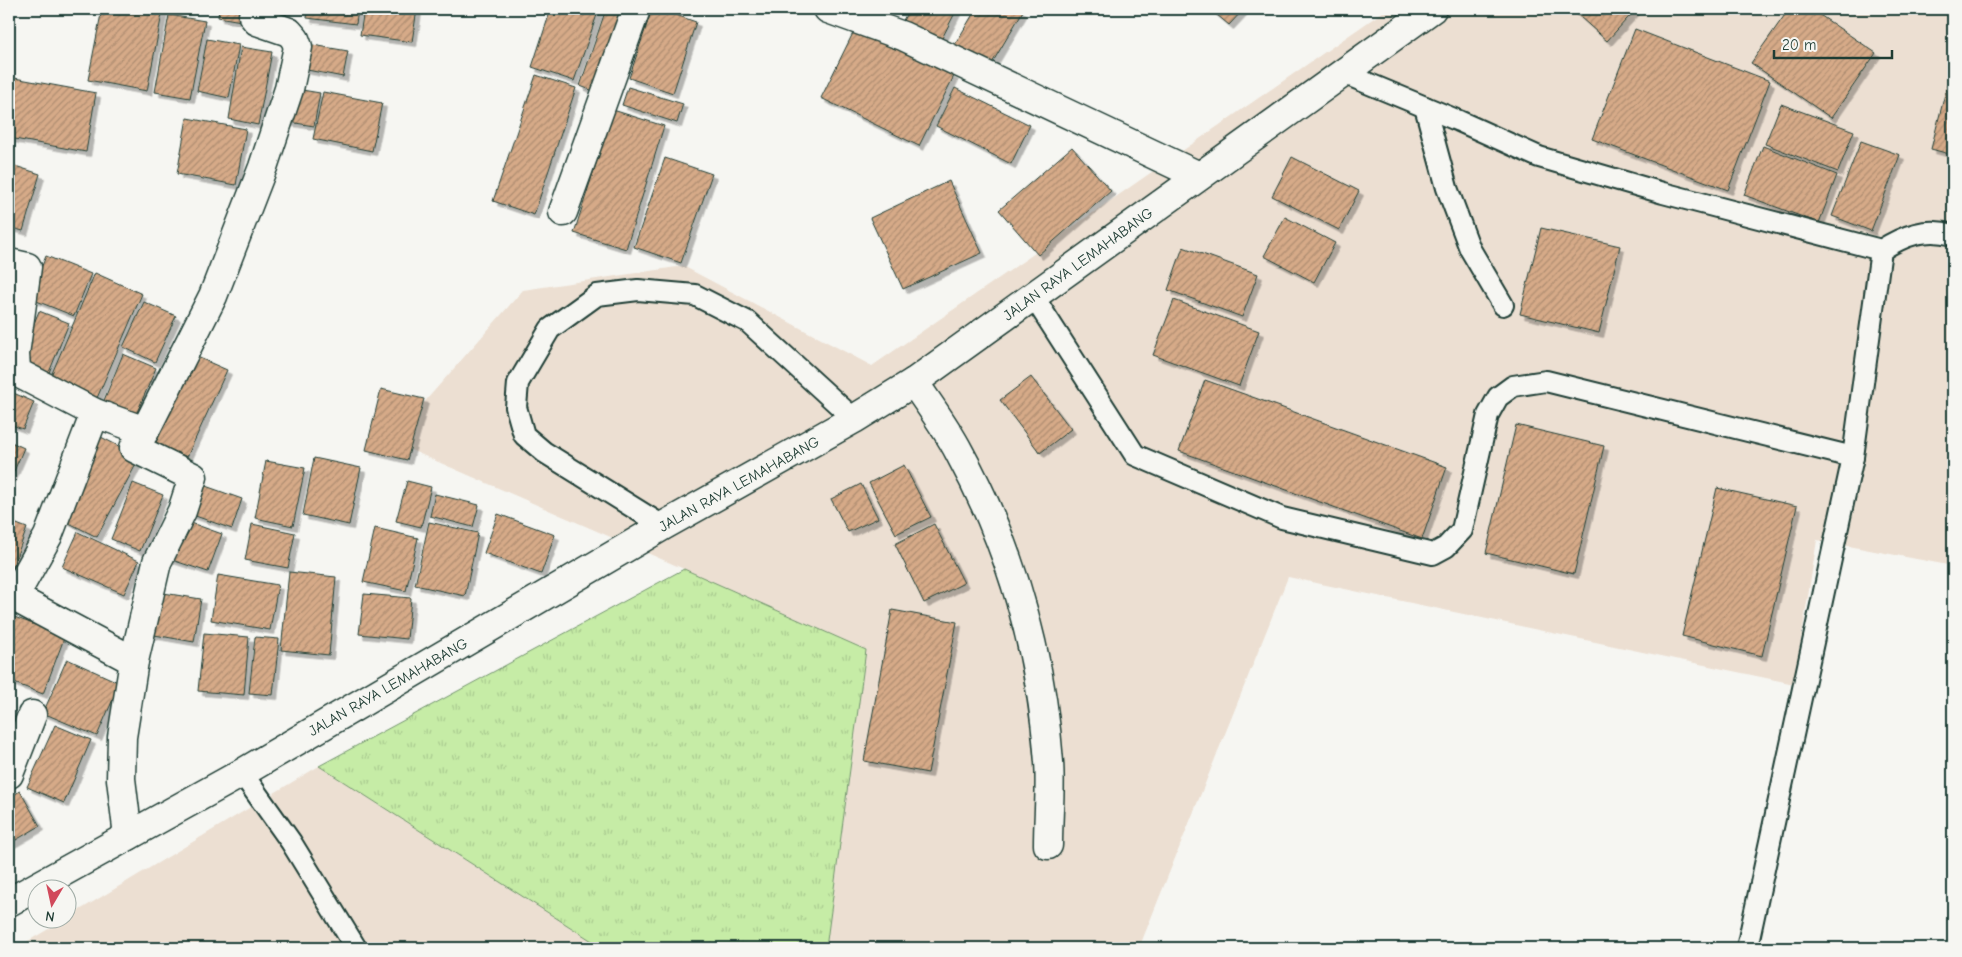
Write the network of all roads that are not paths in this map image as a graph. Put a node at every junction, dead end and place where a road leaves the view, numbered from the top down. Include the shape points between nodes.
1 (254, 9) edge
2 (636, 9) edge
3 (828, 9) edge
4 (1432, 9) edge
5 (1343, 73) junction
6 (1425, 107) junction
7 (1199, 176) junction
8 (563, 212) dead end
9 (1953, 235) edge
10 (1881, 250) junction
11 (9, 263) edge
12 (1033, 296) junction
13 (1503, 305) dead end
14 (914, 382) junction
15 (95, 413) junction
16 (854, 419) junction
17 (145, 431) junction
18 (1853, 457) junction
19 (663, 526) junction
20 (11, 596) edge
21 (134, 661) junction
22 (32, 715) dead end
23 (242, 773) junction
24 (9, 774) edge
25 (128, 836) junction
26 (1048, 845) dead end
27 (9, 902) edge
28 (356, 948) edge
29 (1747, 948) edge

1 - 17 street via 253,16 257,21 289,32 295,39 298,47 289,89 213,296
2 - 8 street
3 - 7 street via 903,36
4 - 5 street, JALAN RAYA LEMAHABANG
5 - 6 lane
5 - 7 street, JALAN RAYA LEMAHABANG
6 - 10 lane via 1539,157
6 - 13 lane via 1447,188 1470,249
7 - 12 street, JALAN RAYA LEMAHABANG
9 - 10 lane via 1919,232 1900,238
10 - 18 lane
11 - 15 street via 26,267 16,368 26,378
12 - 14 street, JALAN RAYA LEMAHABANG
12 - 18 lane via 1135,455 1282,518 1433,554 1446,547 1462,530 1488,415 1498,397 1513,386 1546,382
14 - 16 street, JALAN RAYA LEMAHABANG
14 - 26 street via 963,459 995,524 1022,602 1040,682 1049,763
15 - 17 street
15 - 20 street via 48,536
16 - 19 street, JALAN RAYA LEMAHABANG
16 - 19 lane via 748,322 695,295 638,290 597,295 550,329 518,383 516,408 524,435 544,452
17 - 21 street via 134,448 193,477 182,511 157,562
18 - 29 lane
19 - 23 street, JALAN RAYA LEMAHABANG
20 - 21 street
21 - 25 street via 122,737 121,779
22 - 24 street
23 - 25 street, JALAN RAYA LEMAHABANG
23 - 28 lane via 291,842
25 - 27 street, JALAN RAYA LEMAHABANG

